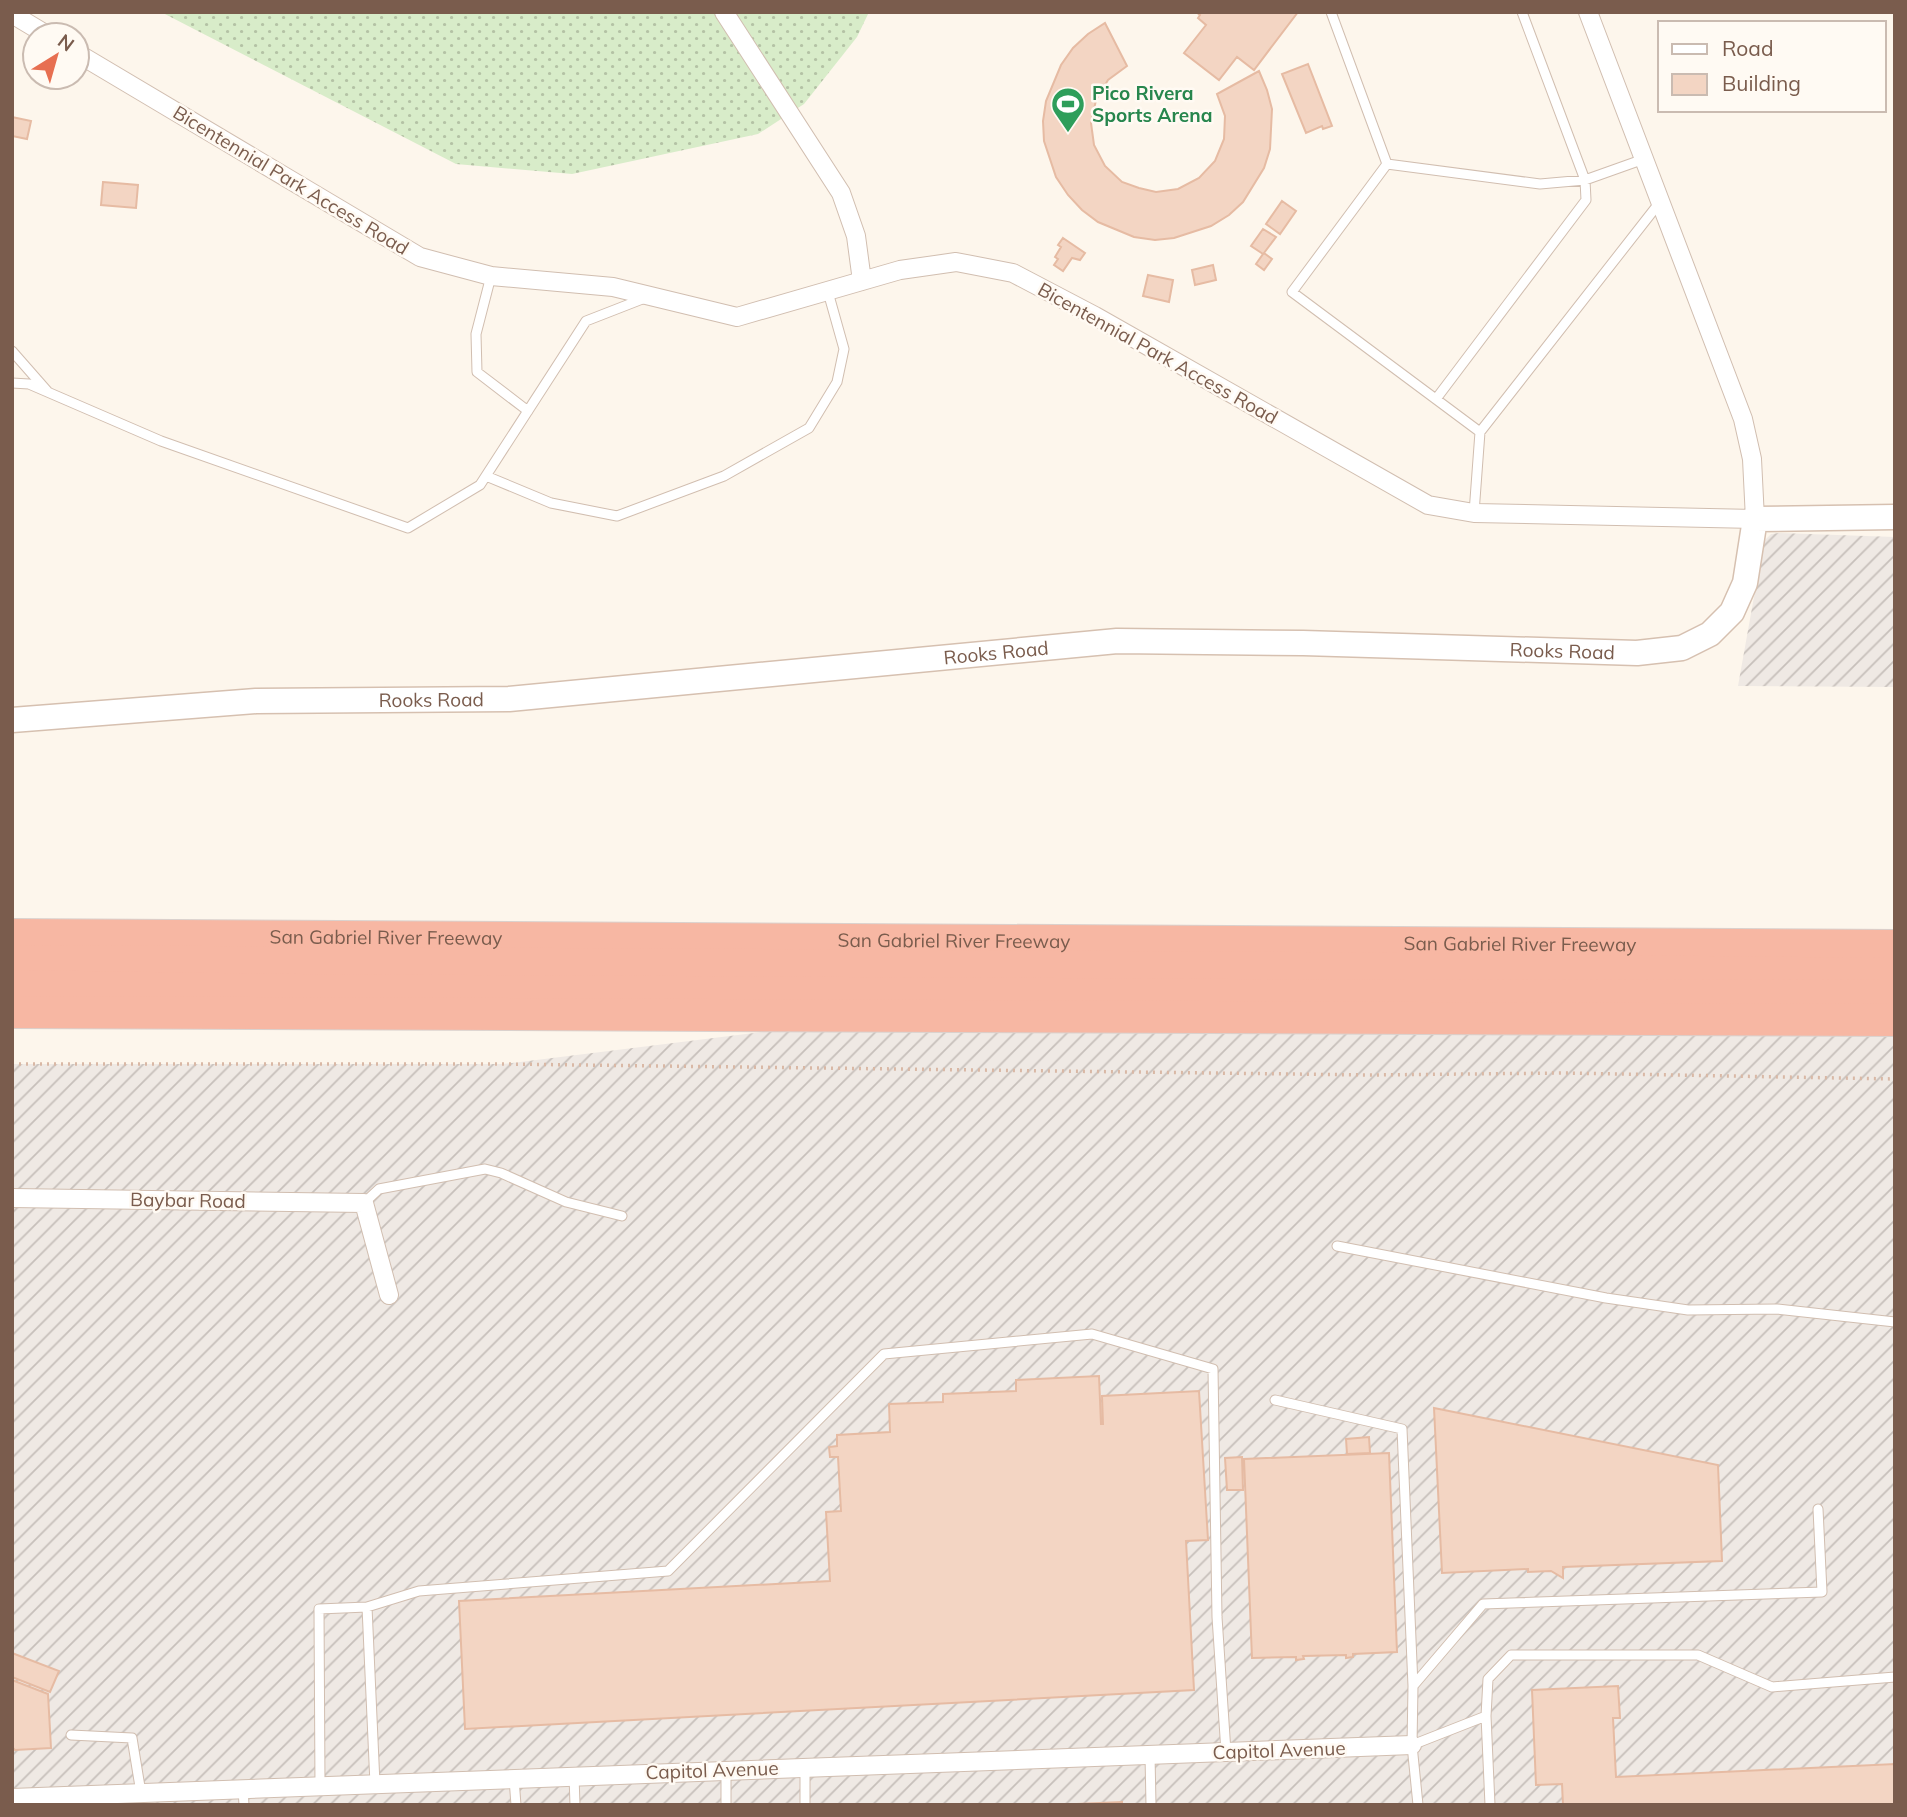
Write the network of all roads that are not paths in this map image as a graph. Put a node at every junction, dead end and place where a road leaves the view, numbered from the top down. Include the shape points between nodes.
1 (724, 12) edge
2 (1331, 12) edge
3 (1522, 12) edge
4 (1588, 12) edge
5 (91, 61) edge
6 (1644, 159) junction
7 (1387, 164) junction
8 (1585, 180) junction
9 (1660, 202) junction
10 (491, 276) junction
11 (862, 281) junction
12 (828, 292) junction
13 (650, 296) junction
14 (12, 351) edge
15 (12, 383) edge
16 (49, 393) junction
17 (1436, 399) junction
18 (528, 411) junction
19 (1480, 432) junction
20 (486, 476) junction
21 (1474, 513) junction
22 (1895, 517) edge
23 (1755, 519) junction
24 (12, 720) edge
25 (12, 935) edge
26 (1895, 946) edge
27 (12, 961) edge
28 (1895, 974) edge
29 (12, 986) edge
30 (1895, 995) edge
31 (12, 1012) edge
32 (1895, 1020) edge
33 (12, 1198) edge
34 (364, 1203) junction
35 (622, 1216) dead end
36 (1337, 1246) dead end
37 (389, 1295) dead end
38 (1895, 1322) edge
39 (1275, 1400) dead end
40 (1818, 1509) dead end
41 (367, 1607) junction
42 (1895, 1677) edge
43 (1413, 1686) junction
44 (1486, 1716) junction
45 (71, 1735) dead end
46 (1412, 1745) junction
47 (1226, 1752) junction
48 (1150, 1755) junction
49 (805, 1767) junction
50 (726, 1769) junction
51 (574, 1776) junction
52 (514, 1779) junction
53 (374, 1784) junction
54 (320, 1786) junction
55 (141, 1793) junction
56 (244, 1797) edge
57 (12, 1798) edge
58 (119, 1799) edge
59 (516, 1805) edge
60 (575, 1805) edge
61 (726, 1805) edge
62 (805, 1805) edge
63 (1151, 1805) edge
64 (1418, 1805) edge
65 (1490, 1805) edge

1 - 11 street via 841,193 856,236
2 - 7 lane
3 - 8 lane
4 - 6 street
5 - 10 street, Bicentennial Park Access Road via 420,257
6 - 8 lane
6 - 9 street
7 - 8 lane via 1540,184
7 - 17 lane via 1292,292
8 - 17 lane via 1586,200
9 - 19 lane
9 - 23 street via 1743,419 1752,459
10 - 13 street, Bicentennial Park Access Road via 613,287
10 - 18 lane via 476,334 477,372
11 - 12 street, Bicentennial Park Access Road
11 - 21 street, Bicentennial Park Access Road via 956,262 1013,273 1429,505
12 - 13 street, Bicentennial Park Access Road via 737,317
12 - 20 lane via 844,349 837,382 809,428 724,476 617,516 551,503
13 - 18 lane via 586,321
14 - 16 lane
15 - 16 lane
16 - 20 lane via 161,441 408,528 480,485
17 - 19 lane
18 - 20 lane
19 - 21 lane
21 - 23 street, Bicentennial Park Access Road
22 - 23 street
23 - 24 street, Rooks Road via 1745,583 1732,612 1710,634 1682,648 1637,653 1117,641 509,699 256,701
25 - 26 highway, San Gabriel River Freeway
27 - 28 highway
29 - 30 highway
31 - 32 highway
33 - 34 street, Baybar Road
34 - 35 lane via 379,1189 485,1169 566,1202
34 - 37 street
36 - 38 lane via 1688,1310 1777,1309
39 - 43 lane via 1402,1429
40 - 43 lane via 1822,1592 1483,1604
41 - 47 lane via 419,1591 668,1572 884,1354 1093,1334 1213,1369 1217,1617
41 - 53 lane
41 - 54 lane via 319,1609
42 - 44 lane via 1772,1687 1698,1655 1511,1655 1488,1679
43 - 46 lane
44 - 46 lane
44 - 65 lane
45 - 55 lane via 132,1738
46 - 47 street, Capitol Avenue
46 - 64 lane
47 - 48 street, Capitol Avenue
48 - 49 street, Capitol Avenue
48 - 63 lane
49 - 50 street, Capitol Avenue
49 - 62 lane
50 - 51 street, Capitol Avenue
50 - 61 lane
51 - 52 street, Capitol Avenue
51 - 60 lane
52 - 53 street, Capitol Avenue
52 - 59 lane
53 - 54 street, Capitol Avenue
54 - 56 street, Capitol Avenue
55 - 56 street, Capitol Avenue
55 - 58 street, Capitol Avenue
57 - 58 street, Capitol Avenue

